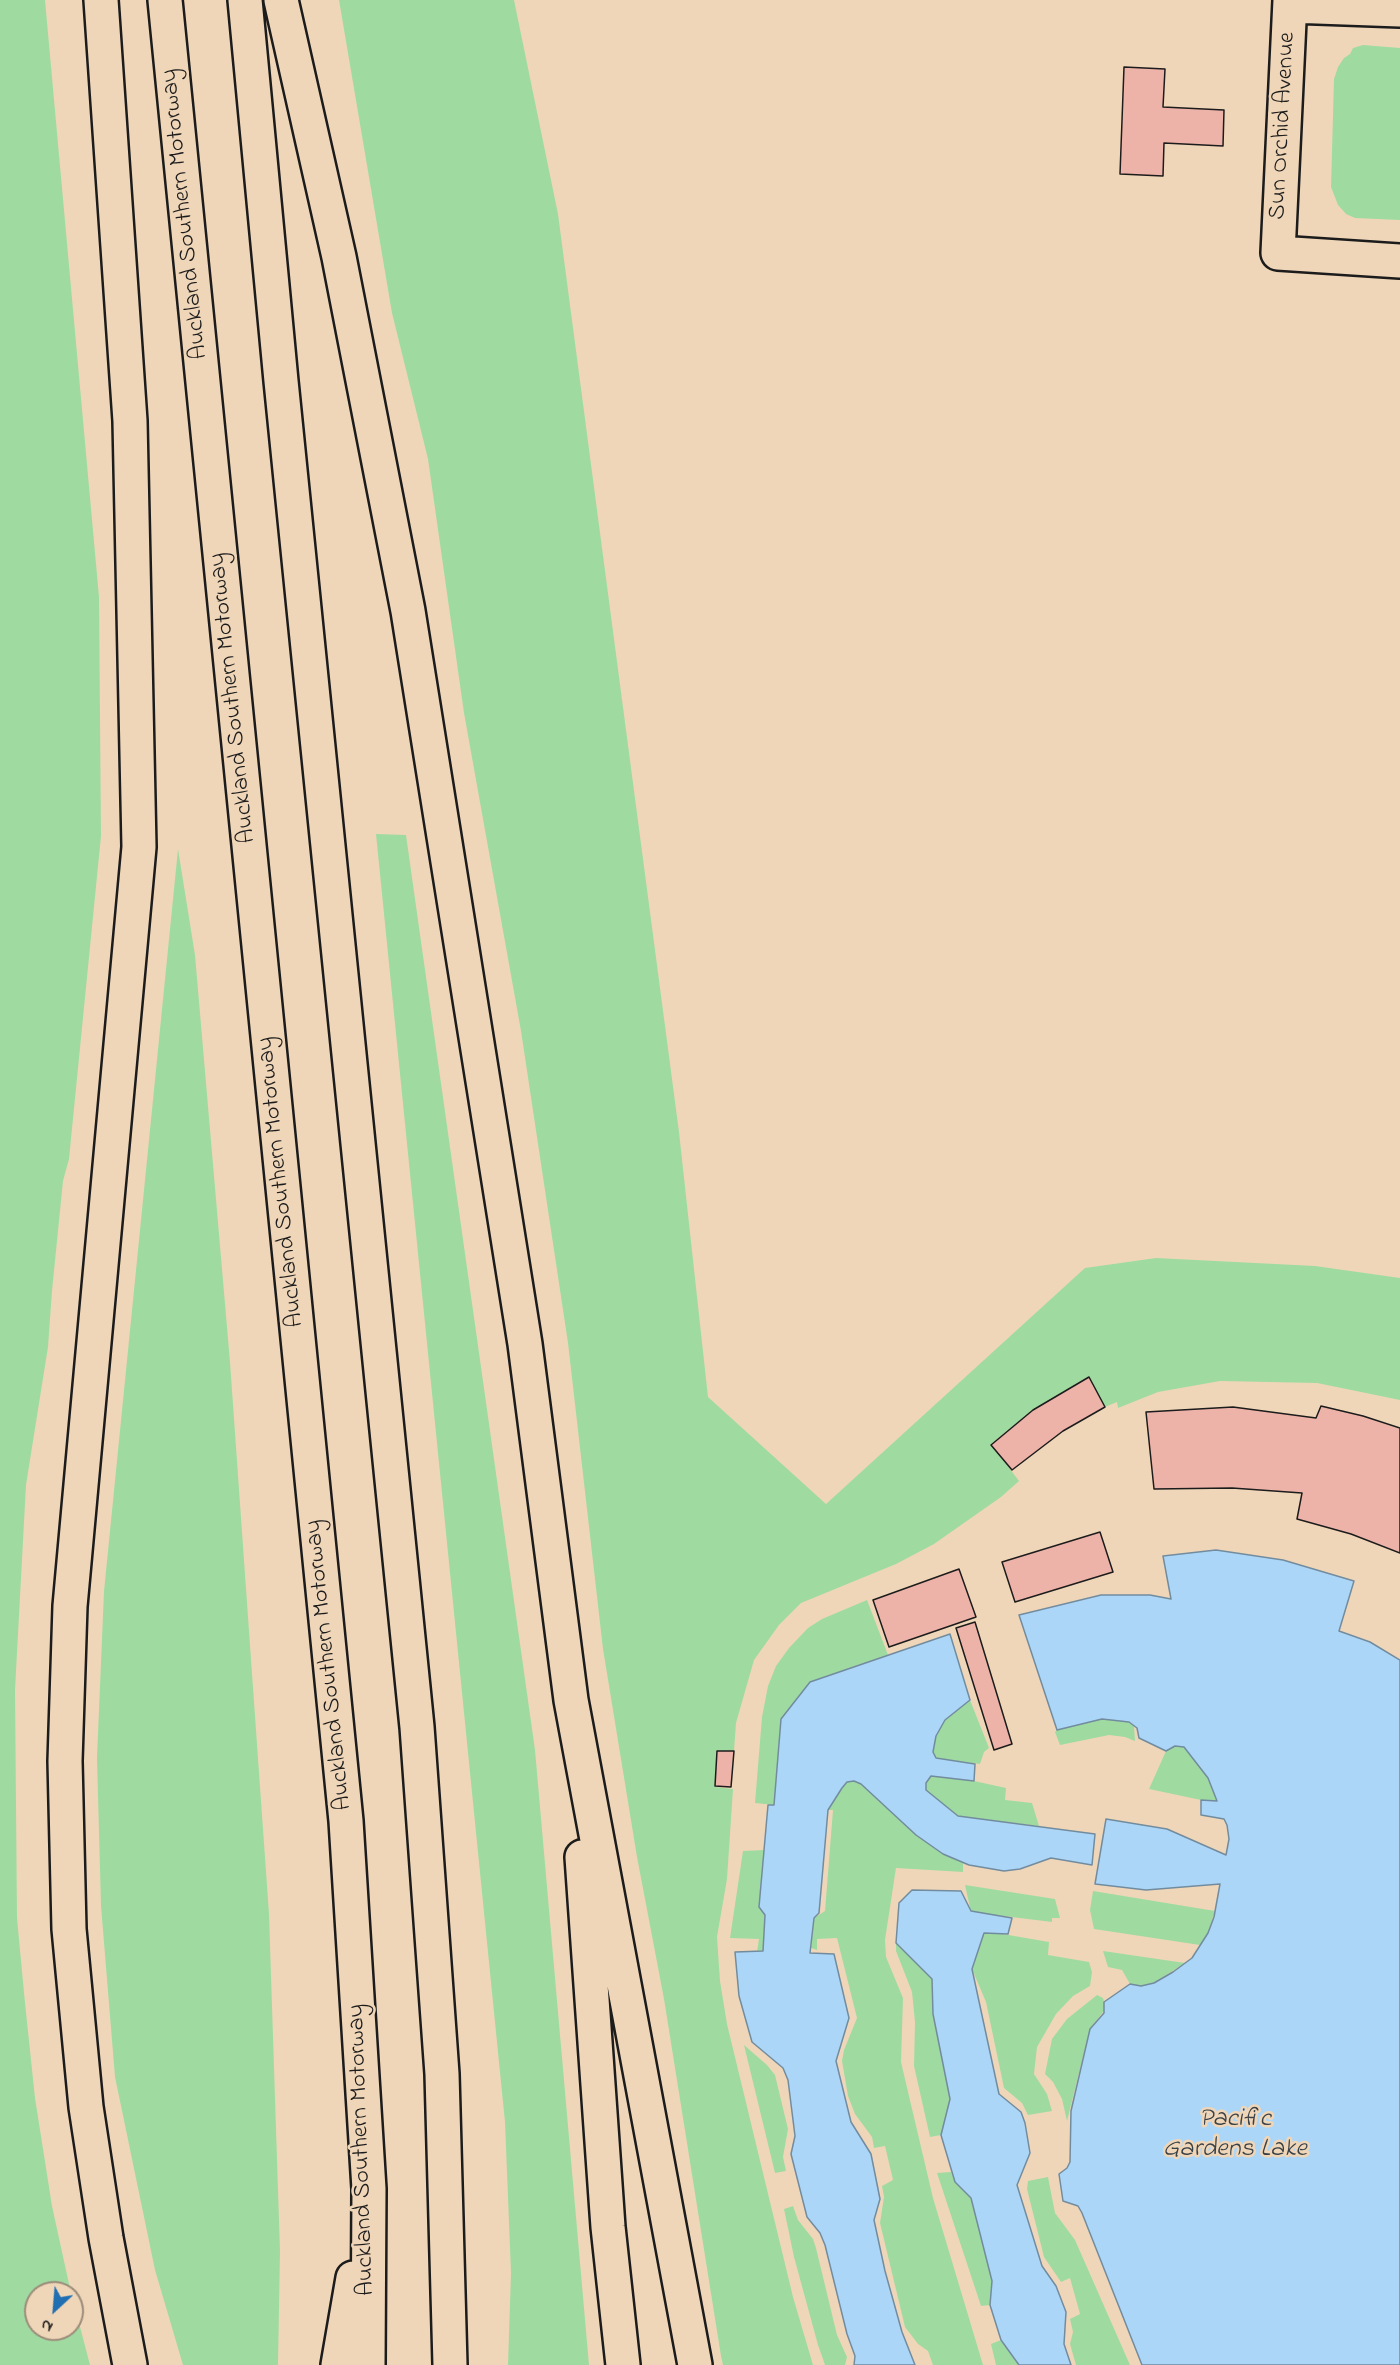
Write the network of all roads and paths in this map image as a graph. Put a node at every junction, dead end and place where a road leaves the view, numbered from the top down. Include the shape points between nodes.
1 (100, 0) edge
2 (165, 0) edge
3 (245, 0) edge
4 (281, 0) edge
5 (1290, 3) edge
6 (1400, 10) edge
7 (1400, 261) edge
8 (571, 1700) junction
9 (369, 2189) junction
10 (130, 2365) edge
11 (338, 2365) edge
12 (368, 2365) edge
13 (450, 2365) edge
14 (622, 2365) edge
15 (695, 2365) edge

1 - 10 main road via 130,421 139,847 70,1606 65,1761 69,1929 86,2107
2 - 9 main road, Auckland Southern Motorway via 346,1821
3 - 13 main road via 417,1727 442,2074
4 - 8 main road via 339,257 408,611 525,1344
5 - 6 main road
5 - 7 main road, Sun Orchid Avenue via 1278,253
8 - 14 main road via 608,2227
8 - 15 main road
9 - 11 main road
9 - 12 main road, Auckland Southern Motorway

